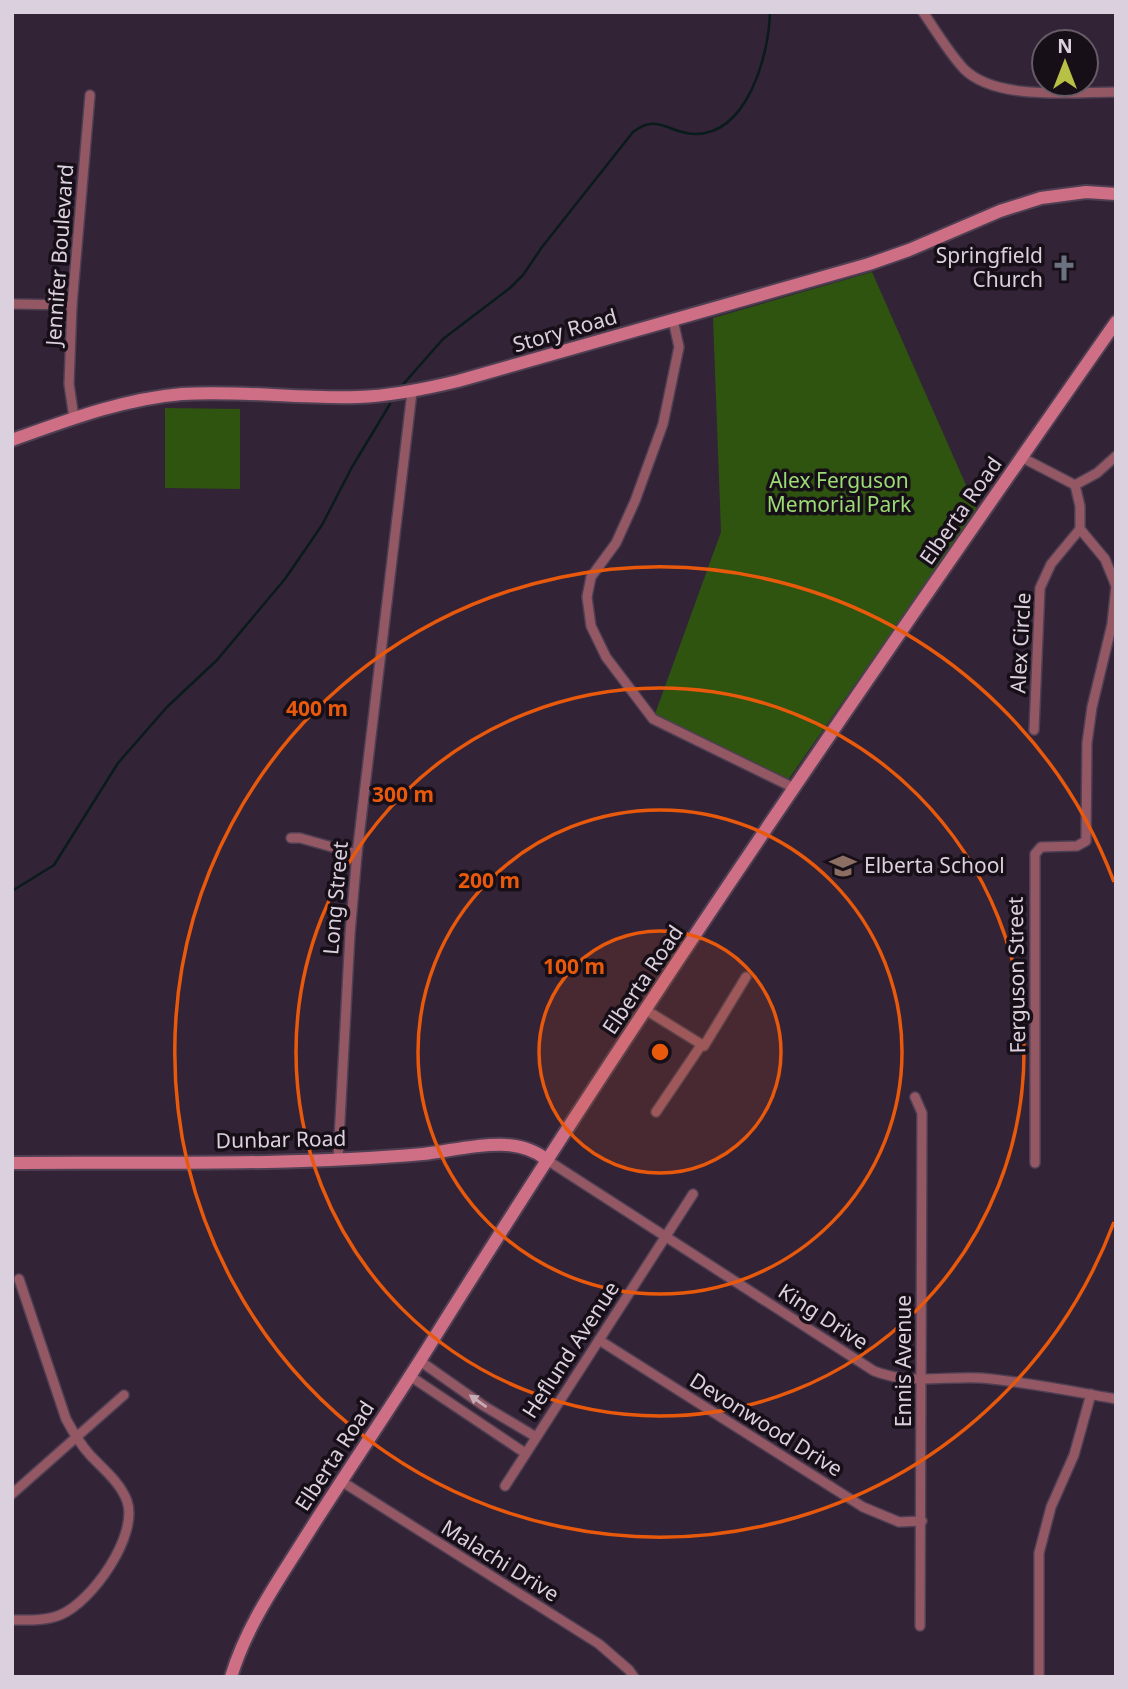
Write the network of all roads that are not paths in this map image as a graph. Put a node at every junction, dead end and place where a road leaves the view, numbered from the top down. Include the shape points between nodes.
1 (923, 12) edge
2 (1116, 92) edge
3 (90, 95) dead end
4 (1116, 194) edge
5 (12, 304) edge
6 (72, 305) junction
7 (673, 320) junction
8 (1116, 322) edge
9 (412, 392) junction
10 (74, 418) junction
11 (12, 440) edge
12 (1116, 456) edge
13 (1021, 457) junction
14 (1075, 485) junction
15 (1080, 529) junction
16 (1034, 730) dead end
17 (794, 788) junction
18 (290, 838) dead end
19 (357, 854) junction
20 (746, 977) dead end
21 (646, 1010) junction
22 (702, 1044) junction
23 (915, 1097) dead end
24 (656, 1112) dead end
25 (338, 1158) junction
26 (547, 1160) junction
27 (12, 1163) edge
28 (1035, 1163) dead end
29 (693, 1194) dead end
30 (665, 1235) junction
31 (19, 1279) dead end
32 (599, 1340) junction
33 (420, 1361) junction
34 (410, 1376) junction
35 (922, 1380) junction
36 (1091, 1394) junction
37 (124, 1395) dead end
38 (1116, 1399) edge
39 (75, 1436) junction
40 (536, 1437) junction
41 (525, 1453) junction
42 (341, 1481) junction
43 (505, 1486) dead end
44 (12, 1494) edge
45 (922, 1521) junction
46 (12, 1620) edge
47 (920, 1626) dead end
48 (231, 1677) edge
49 (634, 1677) edge
50 (1039, 1677) edge

1 - 2 street via 964,69 983,84 1022,91
3 - 6 street, Jennifer Boulevard
4 - 7 street, Story Road via 1086,192 1041,198 909,250
5 - 6 street
6 - 10 street, Jennifer Boulevard via 69,384
7 - 9 street, Story Road
7 - 17 street via 679,347 663,424 617,543 591,577 587,597 591,626 606,657 653,719
8 - 13 street, Elberta Road
9 - 10 street, Story Road via 338,398 178,395 124,403
9 - 19 street, Long Street
10 - 11 street, Story Road
12 - 14 street
13 - 14 street
13 - 17 street, Elberta Road
14 - 15 street
15 - 16 street, Alex Circle via 1051,564 1040,589
15 - 28 street, Ferguson Street via 1111,570 1115,604 1087,743 1086,841 1077,846 1041,847 1035,854
17 - 21 street, Elberta Road
18 - 19 street
19 - 25 street, Long Street
20 - 22 street
21 - 22 street
21 - 26 street, Elberta Road
22 - 24 street
23 - 35 street, Ennis Avenue via 922,1114
25 - 26 street, Dunbar Road via 496,1145 525,1148
25 - 27 street, Dunbar Road
26 - 30 street, King Drive
26 - 33 street, Elberta Road
29 - 30 street, Heflund Avenue
30 - 32 street, Heflund Avenue
30 - 35 street, King Drive via 874,1371 903,1380
31 - 39 street
32 - 40 street, Heflund Avenue
32 - 45 street, Devonwood Drive via 863,1507 899,1522
33 - 34 street, Elberta Road
40 -> 33 street, Heflund Avenue
34 - 41 street
34 - 42 street, Elberta Road
35 - 36 street, King Drive via 1016,1381
35 - 45 street, Ennis Avenue
36 - 38 street, King Drive
36 - 50 street via 1074,1455 1051,1507 1040,1553
37 - 39 street
39 - 44 street
39 - 46 street via 124,1493 130,1520 126,1536 86,1597 73,1608 45,1620
40 - 41 street
41 - 43 street
42 - 48 street, Elberta Road via 271,1592
42 - 49 street, Malachi Drive via 598,1644
45 - 47 street, Ennis Avenue

